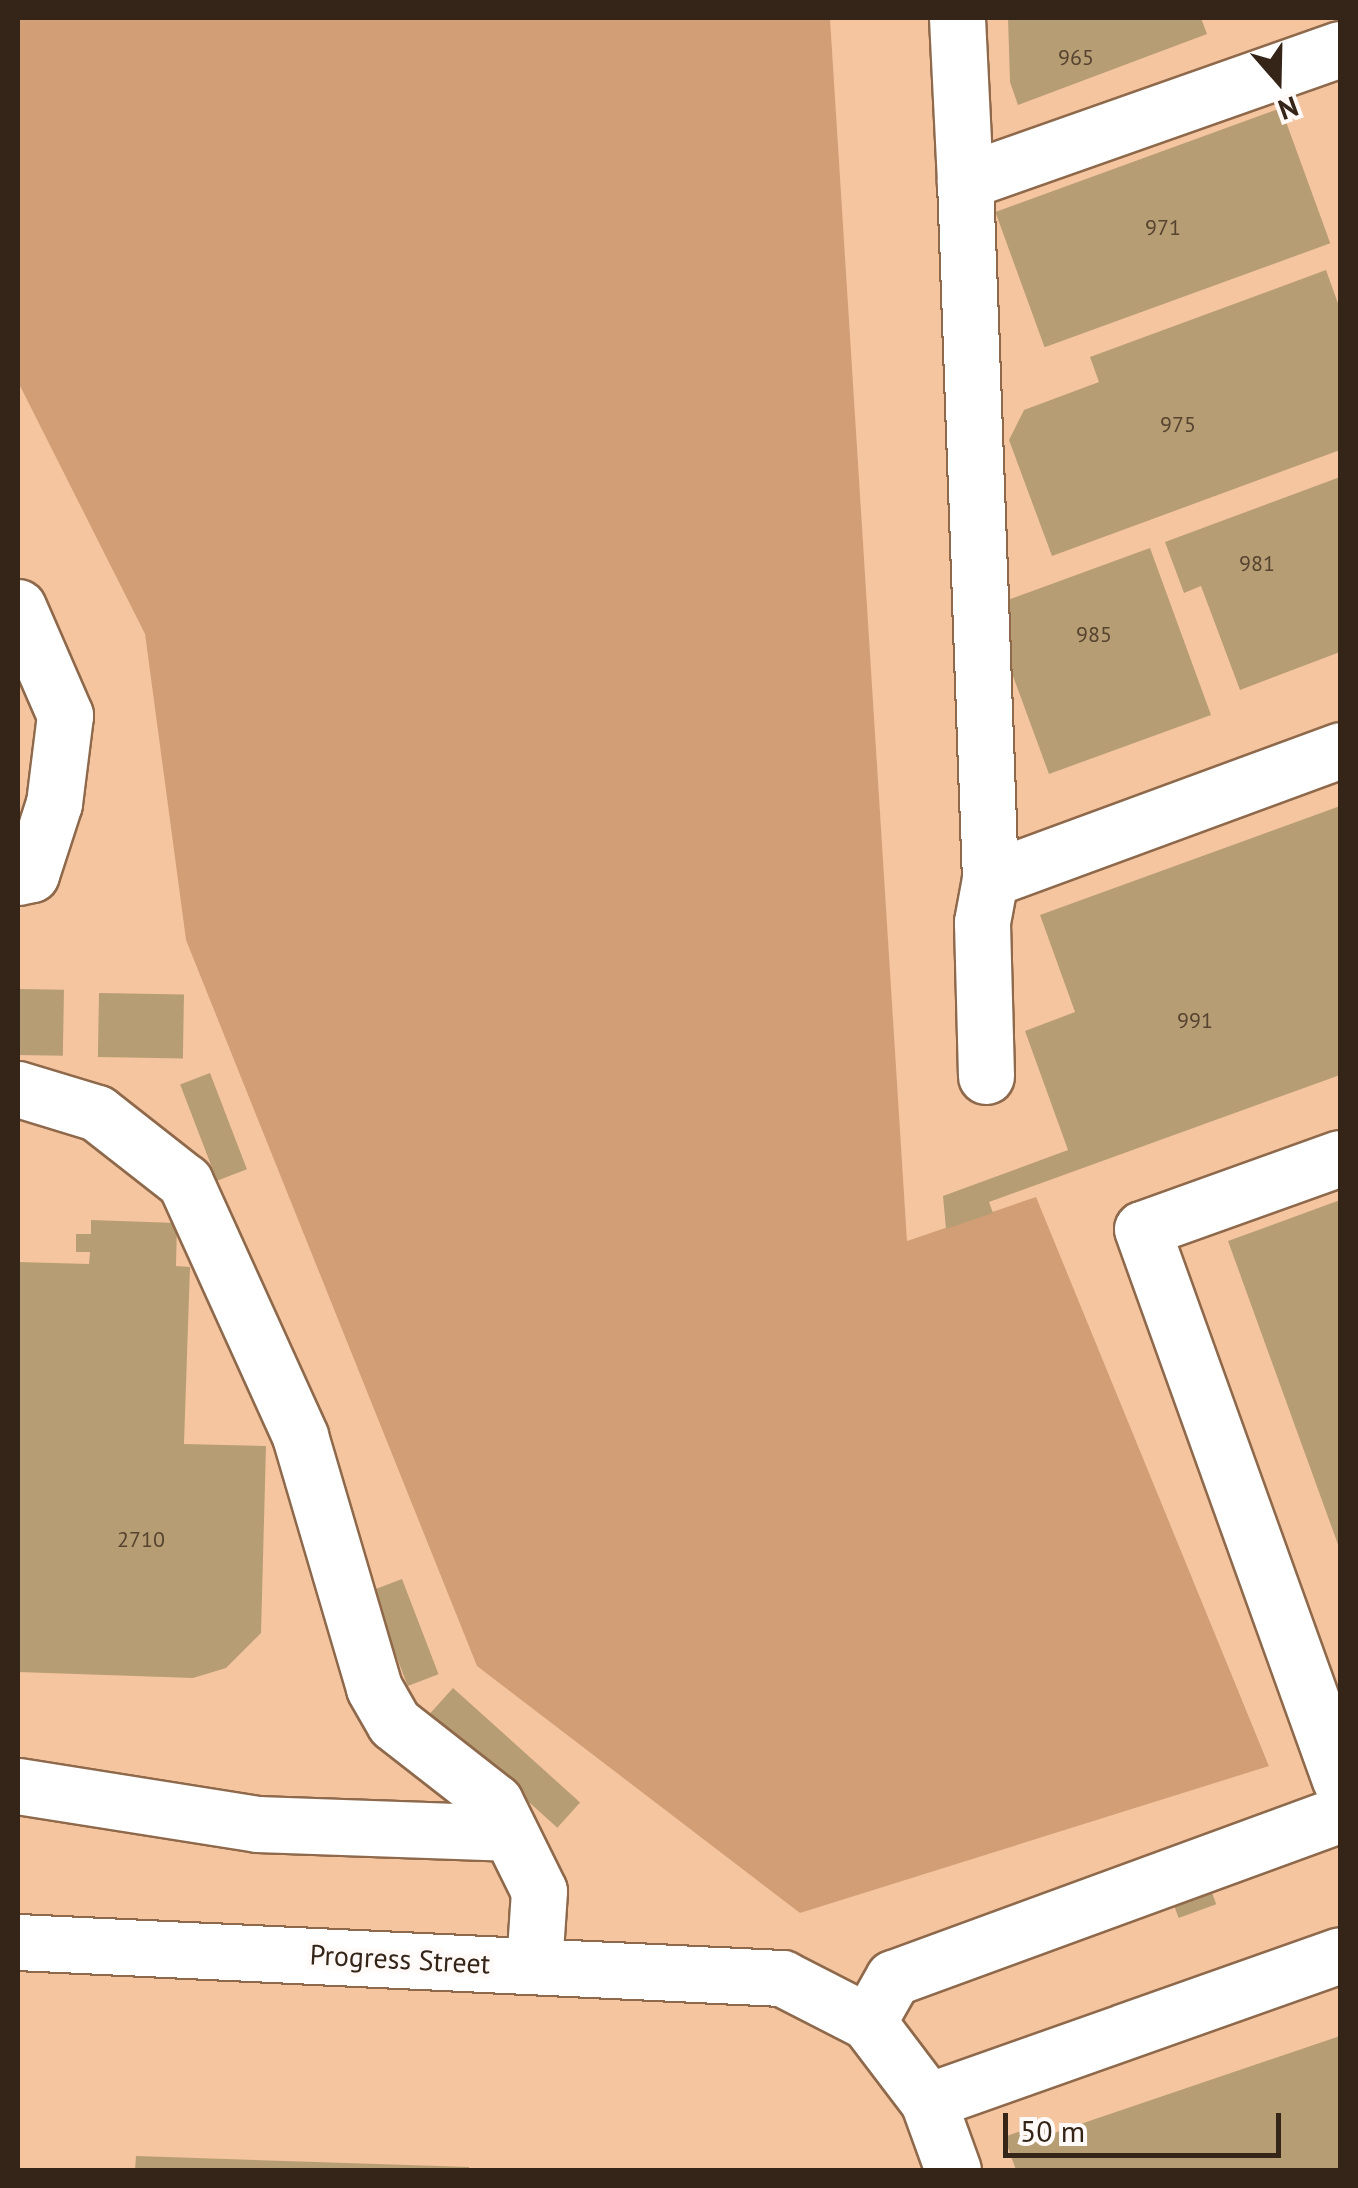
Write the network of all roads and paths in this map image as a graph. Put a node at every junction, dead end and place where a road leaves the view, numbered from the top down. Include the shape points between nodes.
1 (957, 18) edge
2 (1336, 62) edge
3 (965, 182) junction
4 (18, 607) edge
5 (1340, 750) edge
6 (18, 877) edge
7 (990, 879) junction
8 (986, 1076) dead end
9 (18, 1089) edge
10 (1340, 1158) edge
11 (1340, 1780) edge
12 (18, 1786) edge
13 (1340, 1814) edge
14 (510, 1833) junction
15 (18, 1942) edge
16 (1340, 1955) edge
17 (534, 1966) junction
18 (868, 2022) junction
19 (928, 2101) junction
20 (953, 2170) edge

1 - 3 street
2 - 3 street
3 - 7 street
4 - 6 street via 65,715 54,803 31,874
5 - 7 street
7 - 8 street via 982,922
9 - 14 street via 97,1113 186,1182 300,1436 374,1688 394,1724 495,1802
10 - 11 street via 1142,1229
12 - 14 street via 257,1824
13 - 18 street via 893,1978
14 - 17 street via 540,1890
15 - 17 street, Progress Street
16 - 19 street
17 - 18 street, Progress Street via 782,1978
18 - 19 street
19 - 20 street

